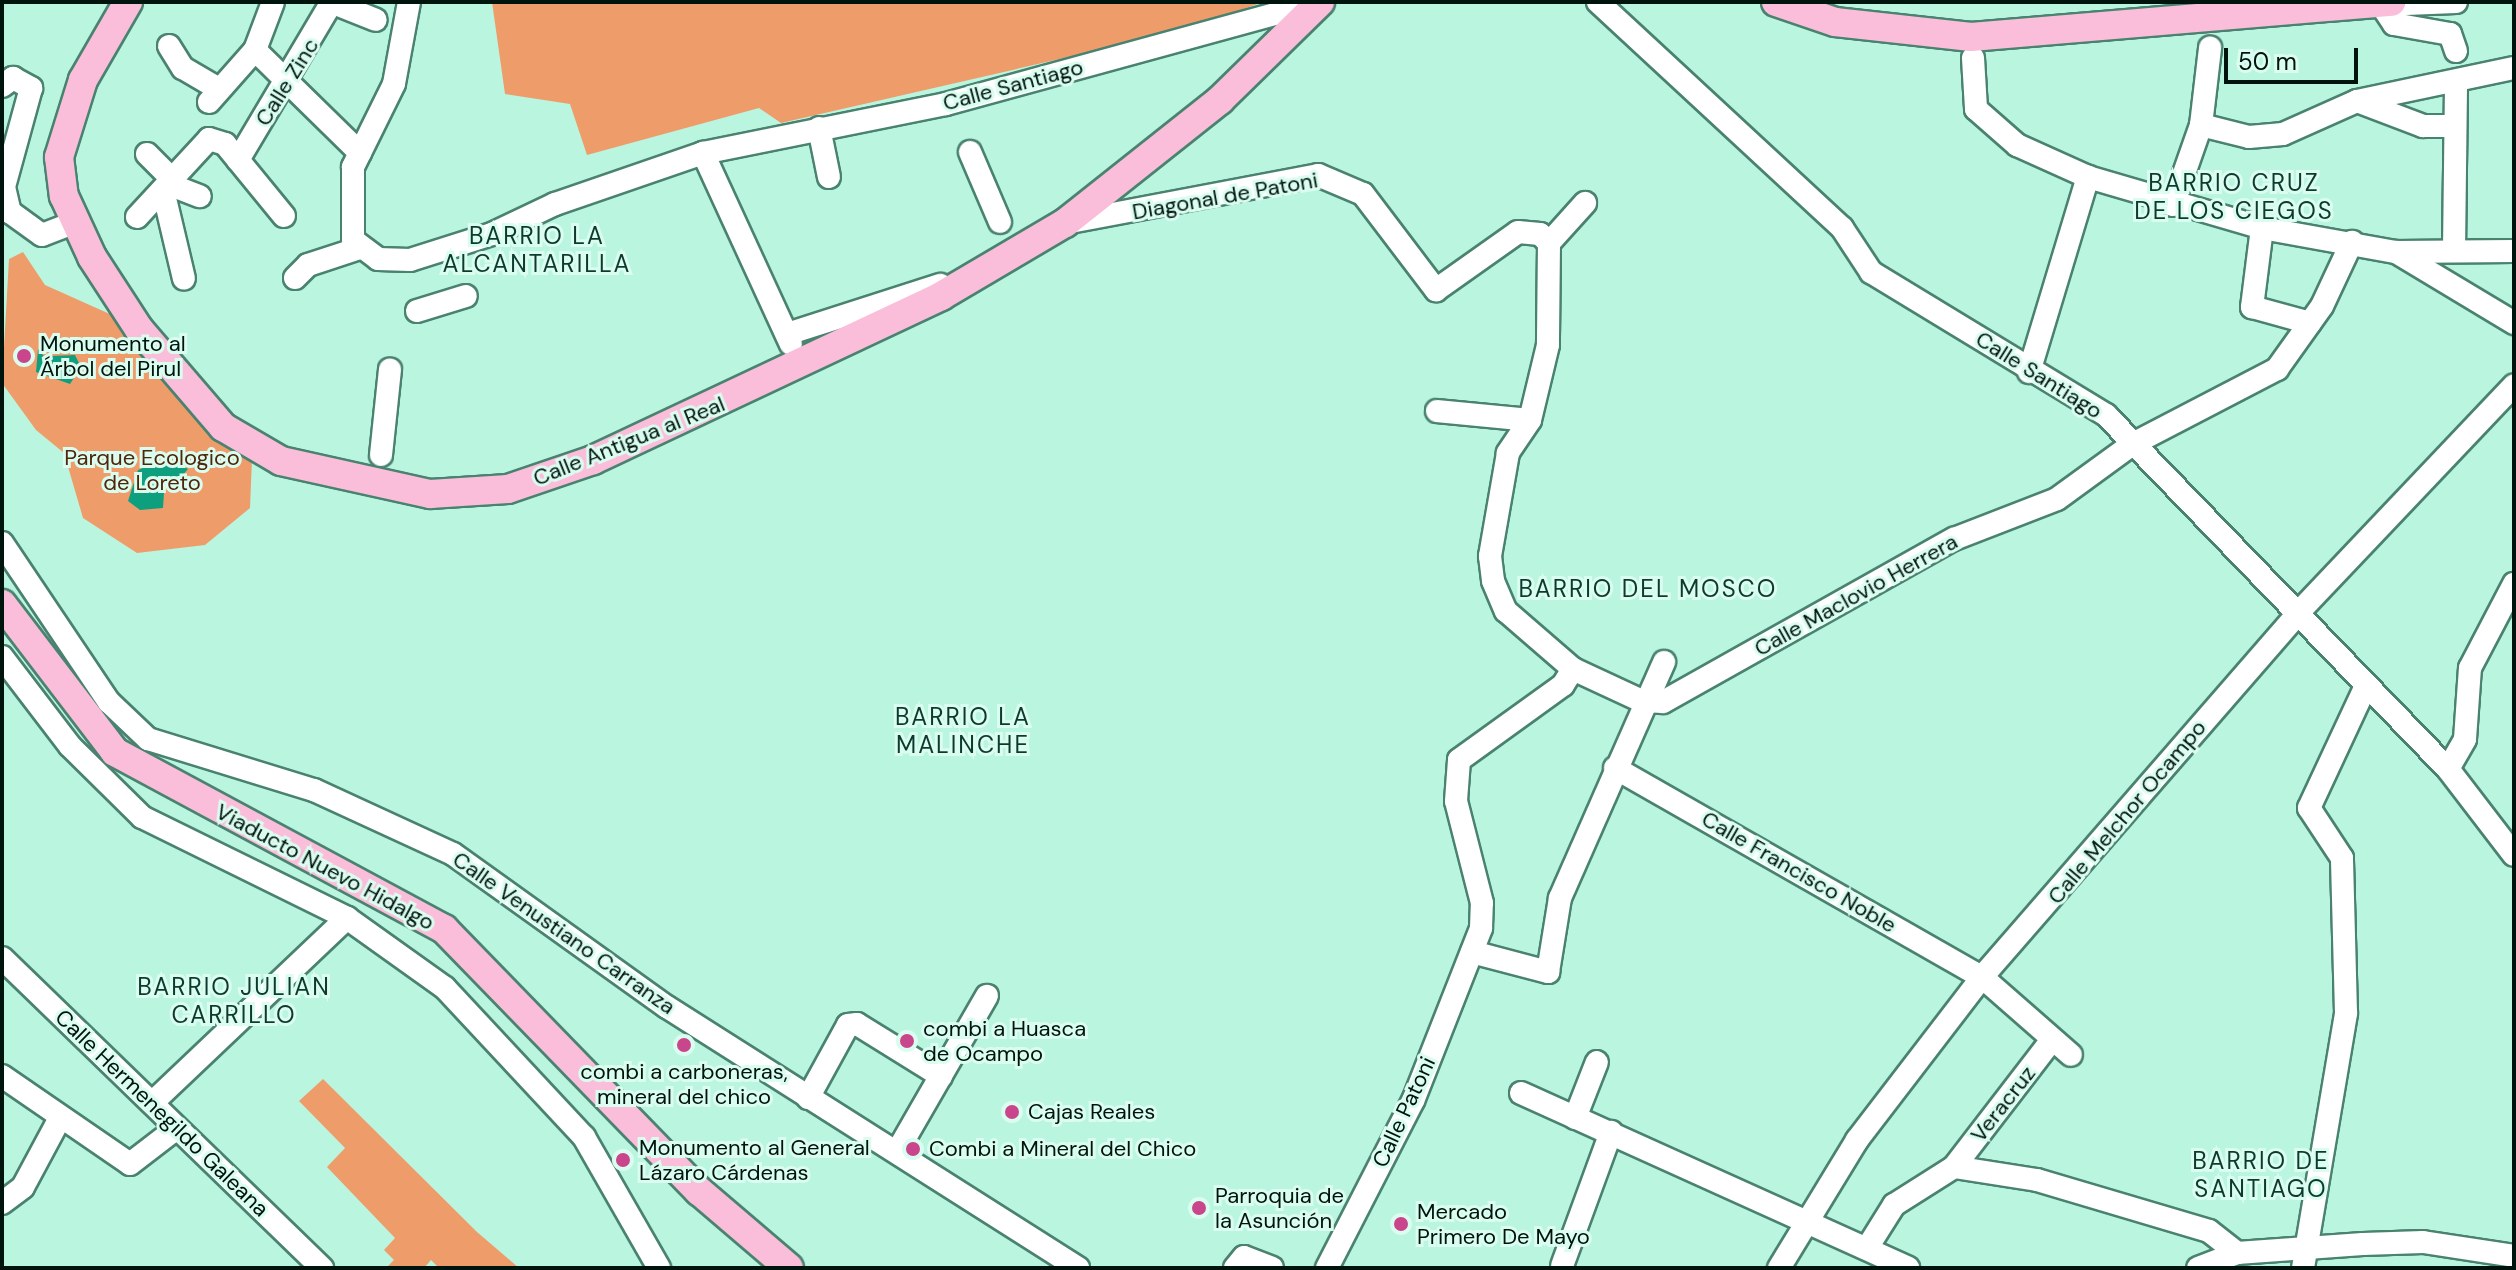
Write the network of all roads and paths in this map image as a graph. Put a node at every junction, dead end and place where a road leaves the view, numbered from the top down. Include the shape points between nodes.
1 (128, 2) edge
2 (273, 2) edge
3 (331, 2) edge
4 (409, 2) edge
5 (1320, 2) edge
6 (1598, 2) edge
7 (1776, 2) edge
8 (2456, 2) edge
9 (2386, 3) edge
10 (376, 20) dead end
11 (169, 46) dead end
12 (2210, 48) dead end
13 (255, 50) junction
14 (2456, 51) dead end
15 (1973, 58) dead end
16 (2514, 68) edge
17 (287, 82) junction
18 (2456, 83) junction
19 (2, 86) edge
20 (2357, 101) junction
21 (2201, 125) junction
22 (2453, 126) junction
23 (819, 128) junction
24 (970, 152) dead end
25 (360, 153) junction
26 (703, 153) junction
27 (147, 154) dead end
28 (238, 160) junction
29 (829, 177) dead end
30 (2088, 177) junction
31 (168, 185) junction
32 (200, 196) dead end
33 (1585, 203) dead end
34 (2173, 205) junction
35 (284, 216) dead end
36 (137, 217) dead end
37 (1000, 222) dead end
38 (74, 223) junction
39 (1065, 223) junction
40 (2262, 228) junction
41 (2352, 242) junction
42 (1549, 243) junction
43 (360, 248) junction
44 (2454, 250) junction
45 (2514, 251) edge
46 (2396, 252) junction
47 (983, 272) junction
48 (295, 278) dead end
49 (184, 279) dead end
50 (466, 296) dead end
51 (417, 311) dead end
52 (2310, 323) junction
53 (2514, 323) edge
54 (390, 369) dead end
55 (2029, 372) junction
56 (2514, 385) edge
57 (1437, 411) dead end
58 (1530, 420) junction
59 (2131, 445) junction
60 (381, 455) dead end
61 (2, 543) edge
62 (2514, 584) edge
63 (2, 604) edge
64 (2297, 614) junction
65 (2507, 616) edge
66 (2, 657) edge
67 (1664, 662) dead end
68 (1573, 669) junction
69 (2366, 686) junction
70 (1642, 701) junction
71 (1615, 768) junction
72 (2448, 769) junction
73 (2514, 855) edge
74 (347, 918) junction
75 (1472, 952) junction
76 (2, 958) edge
77 (1982, 977) junction
78 (987, 996) dead end
79 (2051, 1041) junction
80 (2071, 1055) dead end
81 (1597, 1062) dead end
82 (2, 1076) edge
83 (941, 1076) junction
84 (1521, 1093) dead end
85 (808, 1098) junction
86 (152, 1103) junction
87 (1575, 1118) junction
88 (59, 1120) junction
89 (177, 1128) junction
90 (1611, 1132) junction
91 (898, 1150) junction
92 (1954, 1167) junction
93 (2, 1203) edge
94 (1807, 1220) junction
95 (1867, 1248) junction
96 (2237, 1253) junction
97 (2514, 1256) edge
98 (2305, 1259) edge
99 (1562, 1266) dead end
100 (322, 1268) edge
101 (659, 1268) edge
102 (789, 1268) edge
103 (1078, 1268) edge
104 (1235, 1268) edge
105 (1272, 1268) edge
106 (1327, 1268) edge
107 (1779, 1268) edge
108 (1908, 1268) edge
109 (2198, 1268) edge

1 - 38 main road, Calle Antigua al Real via 68,117 59,157
2 - 13 street
3 - 10 street, Calle Zinc
3 - 17 street, Calle Zinc
4 - 25 street via 406,41
5 - 23 street, Calle Santiago via 946,104
5 - 39 main road, Calle Antigua al Real via 1220,100
6 - 55 street, Calle Santiago via 1842,228 1871,272
7 - 9 main road via 1835,22 1971,37
8 - 9 street
9 - 14 street via 2394,24 2450,34
11 - 13 street via 183,68 214,96
12 - 21 street
13 - 17 street
15 - 30 street via 1976,109 2017,145
16 - 18 street
17 - 25 street
17 - 28 street, Calle Zinc
18 - 20 street
18 - 22 street
19 - 38 street via 13,78 31,88 4,187 10,212 42,235
20 - 21 street via 2283,134 2249,137
20 - 22 street via 2423,126
21 - 34 street
22 - 44 street
23 - 26 street, Calle Santiago
23 - 29 street
24 - 37 street
25 - 43 street via 351,223
26 - 43 street, Calle Santiago via 410,260 378,259
26 - 47 street via 789,339
27 - 31 street
28 - 31 street via 209,139
28 - 35 street
30 - 34 street
30 - 55 street
31 - 32 street
31 - 36 street
31 - 49 street
33 - 42 street
34 - 40 street
38 - 47 main road, Calle Antigua al Real via 139,329 223,427 319,473 430,494 508,489 593,460 789,373
39 - 42 street, Diagonal de Patoni via 1318,175 1363,194 1436,290 1518,232 1540,234
39 - 47 main road, Calle Antigua al Real
40 - 41 street
40 - 52 street via 2252,307
41 - 46 street
41 - 52 street, Calle Maclovio Herrera
42 - 58 street via 1548,345
43 - 48 street via 308,265
44 - 45 street
44 - 46 street
46 - 53 street
50 - 51 street
52 - 59 street, Calle Maclovio Herrera via 2277,369
54 - 60 street
55 - 59 street, Calle Santiago via 2106,415
56 - 64 street, Calle Melchor Ocampo
57 - 58 street
58 - 68 street via 1508,453 1490,556 1493,581 1506,611
59 - 64 street, Calle Santiago
59 - 70 street, Calle Maclovio Herrera via 2057,499 1954,539 1663,702
61 - 85 street, Calle Venustiano Carranza via 109,702 148,739 314,790 415,833
62 - 65 street
63 - 102 main road, Viaducto Nuevo Hidalgo via 115,752 444,929 699,1191
64 - 69 street, Calle Santiago
64 - 77 street, Calle Melchor Ocampo
65 - 72 street via 2470,668 2465,739
66 - 74 street via 70,746 142,817
67 - 70 street
68 - 70 street
68 - 75 street, Calle Patoni via 1563,685 1467,748 1455,780 1482,903
69 - 72 street, Calle Santiago
69 - 98 street via 2309,808 2342,858 2346,1013
70 - 71 street
71 - 75 street via 1560,898 1548,972
71 - 77 street, Calle Francisco Noble
72 - 73 street, Calle Santiago
74 - 86 street
74 - 101 street via 445,988 554,1101 606,1171
75 - 106 street, Calle Patoni via 1413,1101
76 - 86 street, Calle Hermenegildo Galeana
77 - 79 street, Calle Francisco Noble
77 - 94 street, Calle Melchor Ocampo via 1857,1140
78 - 83 street
79 - 80 street, Calle Francisco Noble
79 - 92 street, Veracruz
81 - 87 street
82 - 88 street
83 - 85 street via 857,1024 848,1025
83 - 91 street
84 - 87 street
85 - 91 street, Calle Venustiano Carranza
86 - 89 street, Calle Hermenegildo Galeana
87 - 90 street
88 - 89 street via 130,1164
88 - 93 street via 23,1187
89 - 100 street, Calle Hermenegildo Galeana
90 - 94 street
90 - 99 street
91 - 103 street, Calle Venustiano Carranza
92 - 95 street via 1894,1205
92 - 96 street via 2037,1180 2195,1227
94 - 95 street
94 - 107 street, Calle Melchor Ocampo
95 - 108 street
96 - 98 street
96 - 109 street
97 - 98 street via 2423,1242
104 - 105 street via 1251,1257

